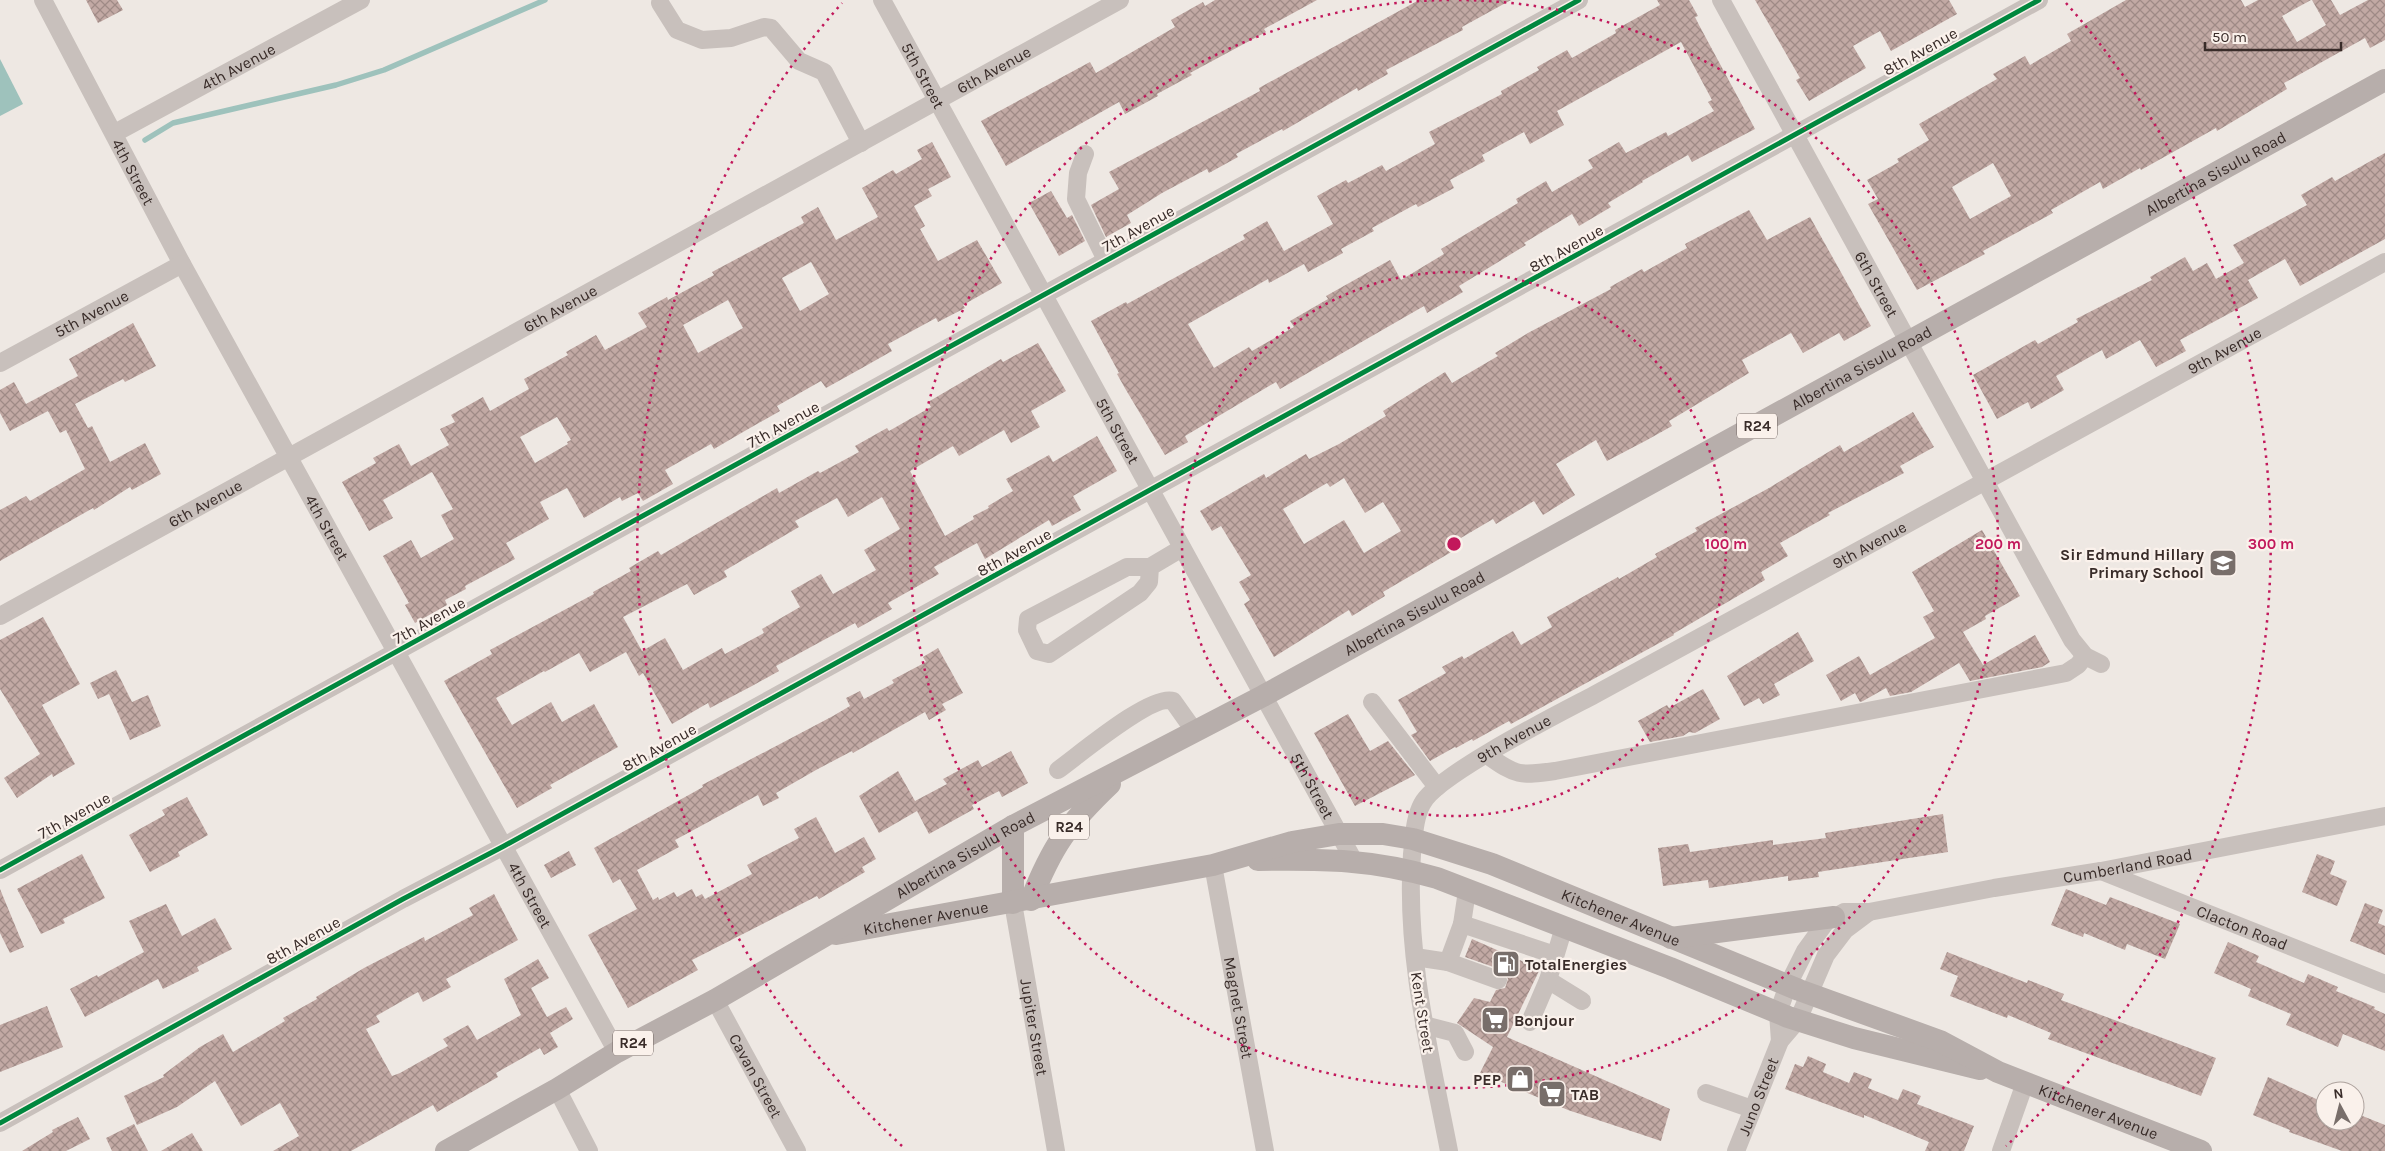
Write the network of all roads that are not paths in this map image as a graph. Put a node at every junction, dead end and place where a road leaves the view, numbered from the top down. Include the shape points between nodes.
1 (43, 0) edge
2 (361, 0) edge
3 (882, 0) edge
4 (1120, 0) edge
5 (1579, 0) edge
6 (1721, 0) edge
7 (2039, 0) edge
8 (660, 3) dead end
9 (2385, 80) edge
10 (937, 102) junction
11 (115, 133) junction
12 (1794, 134) junction
13 (861, 143) junction
14 (1085, 154) dead end
15 (1106, 260) junction
16 (2385, 262) edge
17 (182, 264) junction
18 (1043, 295) junction
19 (1910, 342) junction
20 (0, 363) edge
21 (289, 456) junction
22 (1986, 482) junction
23 (1151, 491) junction
24 (1182, 548) junction
25 (1150, 567) junction
26 (0, 616) edge
27 (396, 652) junction
28 (2084, 656) junction
29 (2101, 664) dead end
30 (1263, 696) junction
31 (1372, 702) dead end
32 (1195, 732) junction
33 (1487, 755) junction
34 (1127, 768) junction
35 (1058, 770) dead end
36 (1437, 787) junction
37 (2385, 816) edge
38 (1014, 826) junction
39 (1339, 834) junction
40 (1413, 839) junction
41 (504, 846) junction
42 (1354, 861) junction
43 (1222, 863) junction
44 (0, 870) edge
45 (1411, 871) junction
46 (2101, 871) junction
47 (1467, 891) junction
48 (1022, 901) junction
49 (1870, 912) junction
50 (1834, 916) junction
51 (1462, 924) junction
52 (1564, 927) junction
53 (820, 937) junction
54 (1670, 938) junction
55 (1556, 955) junction
56 (1414, 958) junction
57 (1448, 962) junction
58 (1498, 980) dead end
59 (1548, 980) junction
60 (2385, 984) edge
61 (1788, 985) junction
62 (1808, 993) junction
63 (715, 1000) junction
64 (1582, 1001) dead end
65 (1788, 1017) junction
66 (1530, 1022) dead end
67 (1424, 1025) junction
68 (1780, 1041) joint
69 (617, 1052) junction
70 (1465, 1052) dead end
71 (1998, 1072) junction
72 (2025, 1083) junction
73 (557, 1089) junction
74 (1706, 1093) dead end
75 (1752, 1109) junction
76 (0, 1123) edge
77 (446, 1151) edge
78 (590, 1151) edge
79 (797, 1151) edge
80 (1056, 1151) edge
81 (1265, 1151) edge
82 (1450, 1151) edge
83 (1736, 1151) edge
84 (2001, 1151) edge
85 (2200, 1151) edge

1 - 11 street, 4th Street
2 - 11 street, 4th Avenue
3 - 10 street, 5th Street
4 - 10 street, 6th Avenue
5 - 15 street, 7th Avenue
6 - 12 street, 6th Street
7 - 12 street, 8th Avenue
8 - 13 street via 677,30 702,40 731,38 764,27 771,28 799,62 824,72
9 - 19 main road, Albertina Sisulu Road / R24
10 - 13 street, 6th Avenue
10 - 18 street, 5th Street
11 - 17 street, 4th Street
12 - 19 street, 6th Street
12 - 23 street, 8th Avenue
13 - 21 street, 6th Avenue
14 - 15 street via 1078,174 1076,199
15 - 18 street, 7th Avenue
16 - 22 street, 9th Avenue
17 - 20 street, 5th Avenue
17 - 21 street, 4th Street
18 - 23 street, 5th Street
18 - 27 street, 7th Avenue
19 - 22 street, 6th Street
19 - 30 main road, Albertina Sisulu Road / R24
21 - 26 street, 6th Avenue
21 - 27 street, 4th Street
22 - 28 street, 6th Street via 2072,640
22 - 33 street, 9th Avenue
23 - 24 street, 5th Street
23 - 41 street, 8th Avenue
24 - 25 street
24 - 30 street, 5th Street
25 - 25 street via 1127,567 1028,619 1027,630 1037,651 1049,654 1140,593 1148,582
27 - 41 street, 4th Street
27 - 44 street, 7th Avenue
28 - 29 street, 6th Street
28 - 33 street via 2078,666 2066,674 1555,771 1518,774
30 - 32 main road, Albertina Sisulu Road / R24
30 - 39 street, 5th Street
31 - 36 street
32 - 34 main road, Albertina Sisulu Road / R24
32 - 35 street via 1173,700 1163,699 1112,728 1100,741
33 - 36 street, 9th Avenue
34 - 38 main road, Albertina Sisulu Road / R24
34 - 48 main road, R24 via 1084,809 1062,836
36 - 40 street, 9th Avenue via 1422,804
37 - 46 street, Cumberland Road
38 - 48 main road
38 - 53 main road, Albertina Sisulu Road / R24
39 - 40 main road, Kitchener Avenue via 1384,834
39 - 42 street, 5th Street
39 - 43 main road, Kitchener Avenue via 1292,842
40 - 45 street, 9th Avenue
40 - 54 main road, Kitchener Avenue via 1492,864
41 - 69 street, 4th Street
41 - 76 street, 8th Avenue via 402,899
42 - 43 main road, Kitchener Avenue via 1312,859
42 - 45 main road, Kitchener Avenue
43 - 48 main road, Kitchener Avenue
43 - 81 street, Magnet Street
45 - 47 main road, Kitchener Avenue
45 - 56 street, Kent Street
46 - 49 street, Cumberland Road
46 - 60 street, Clacton Road
47 - 51 street
47 - 52 main road, Kitchener Avenue
48 - 53 main road, Kitchener Avenue / R24
48 - 80 street, Jupiter Street
49 - 50 street, Cumberland Road via 1854,910
49 - 62 street, Cumberland Road via 1836,940
50 - 54 main road
50 - 61 street, Cumberland Road via 1811,940
51 - 55 street
51 - 57 street
52 - 55 street
52 - 65 main road, Kitchener Avenue
53 - 63 main road, Albertina Sisulu Road / R24
54 - 61 main road, Kitchener Avenue
55 - 59 street
56 - 57 street
56 - 67 street, Kent Street
57 - 58 street
59 - 64 street
59 - 66 street
61 - 62 main road, Kitchener Avenue
61 - 65 street, Cumberland Road
62 - 65 street, Cumberland Road
62 - 71 main road, Kitchener Avenue via 1940,1041
63 - 69 main road, Albertina Sisulu Road / R24
63 - 79 street, Cavan Street
65 - 68 street, Cumberland Road
65 - 71 main road, Kitchener Avenue via 1923,1057
67 - 70 street via 1455,1033
67 - 82 street, Kent Street
68 - 75 street, Juno Street
69 - 73 main road, Albertina Sisulu Road / R24
71 - 72 main road, Kitchener Avenue
72 - 84 street
72 - 85 main road, Kitchener Avenue
73 - 77 main road, Albertina Sisulu Road / R24
73 - 78 street
74 - 75 street
75 - 83 street, Juno Street

